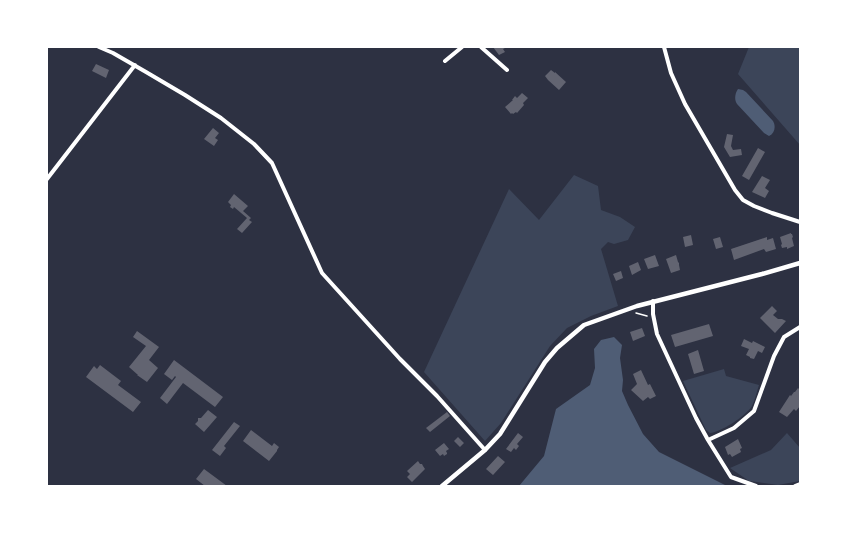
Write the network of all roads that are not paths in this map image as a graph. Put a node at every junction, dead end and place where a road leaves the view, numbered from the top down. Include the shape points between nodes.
1 (99, 47) edge
2 (462, 47) edge
3 (480, 47) edge
4 (664, 47) edge
5 (445, 61) dead end
6 (135, 65) junction
7 (507, 70) dead end
8 (47, 179) edge
9 (800, 222) edge
10 (800, 263) edge
11 (653, 302) junction
12 (800, 327) edge
13 (708, 440) junction
14 (484, 450) junction
15 (800, 484) edge
16 (442, 486) edge
17 (756, 486) edge
18 (795, 486) edge

1 - 6 street
2 - 5 street
3 - 7 street
4 - 9 street via 671,74 685,104 735,190 743,200 754,206
6 - 8 street
6 - 14 street via 221,118 272,162 322,273
10 - 11 street
11 - 13 street via 657,334
11 - 14 street via 584,325 557,348 545,362 500,434
12 - 13 street via 784,337 774,356 754,411 734,428
13 - 17 street via 731,477
14 - 16 street
15 - 18 street

